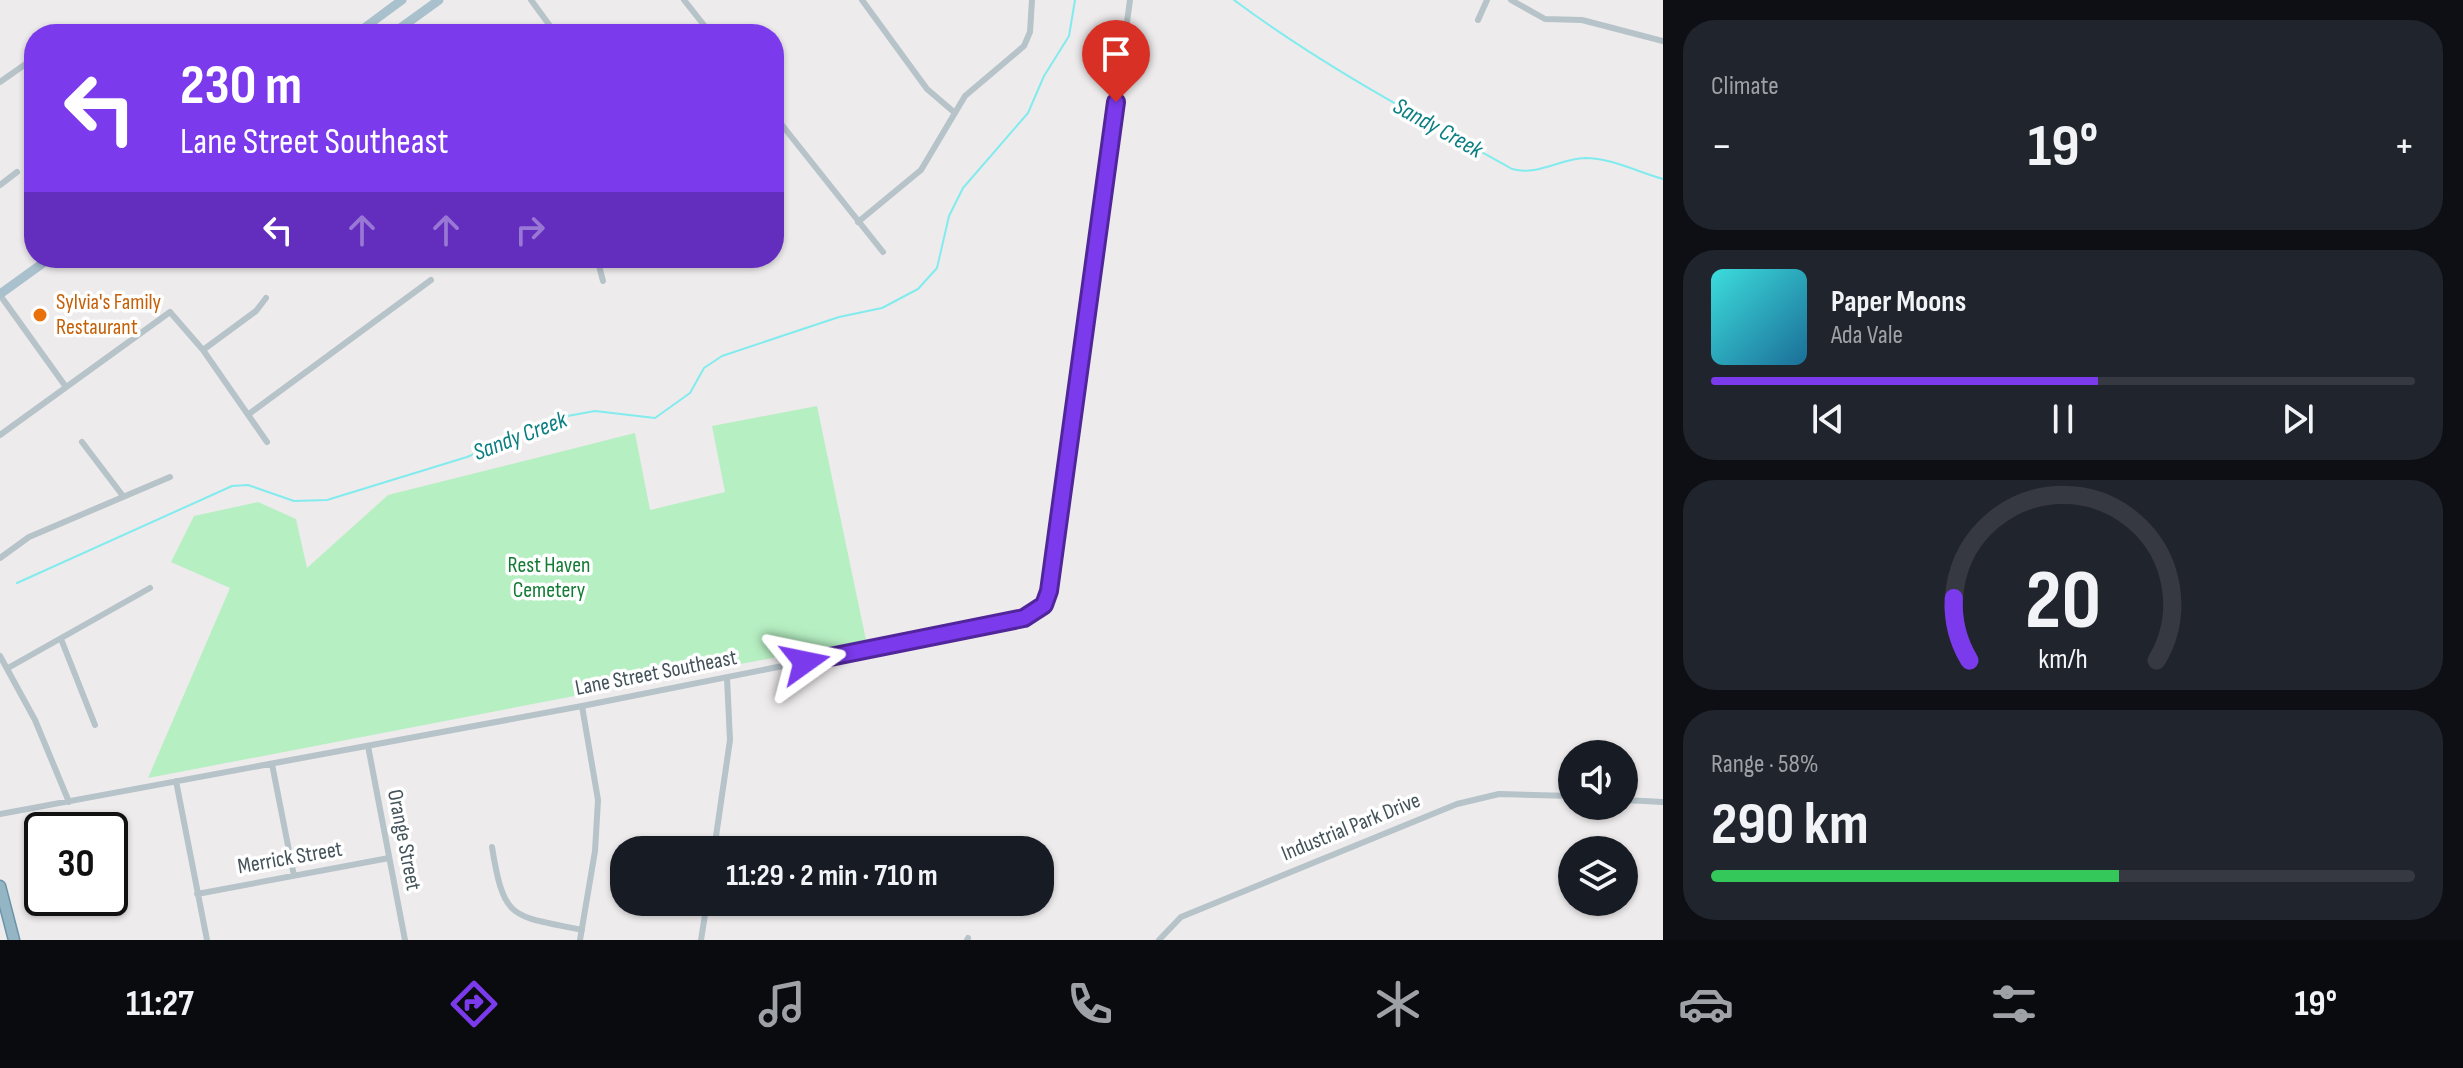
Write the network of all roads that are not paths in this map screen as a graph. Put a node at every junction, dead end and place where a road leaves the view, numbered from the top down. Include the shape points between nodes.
1 (402, 0) edge
2 (439, 0) edge
3 (531, 0) edge
4 (684, 0) edge
5 (862, 0) edge
6 (1032, 0) edge
7 (1130, 0) edge
8 (1487, 0) edge
9 (1511, 0) edge
10 (1478, 20) dead end
11 (370, 24) edge
12 (406, 24) edge
13 (549, 24) edge
14 (703, 24) edge
15 (1663, 41) edge
16 (24, 65) edge
17 (0, 82) edge
18 (955, 113) junction
19 (784, 128) edge
20 (17, 172) dead end
21 (0, 185) edge
22 (858, 222) junction
23 (883, 252) dead end
24 (36, 268) edge
25 (600, 268) edge
26 (431, 280) dead end
27 (603, 281) dead end
28 (0, 294) edge
29 (266, 298) dead end
30 (203, 350) junction
31 (66, 387) junction
32 (249, 414) junction
33 (0, 435) edge
34 (82, 442) dead end
35 (267, 442) dead end
36 (170, 477) dead end
37 (123, 496) junction
38 (0, 558) edge
39 (150, 588) dead end
40 (61, 639) junction
41 (0, 656) edge
42 (8, 668) junction
43 (727, 678) junction
44 (582, 706) junction
45 (95, 725) dead end
46 (368, 746) junction
47 (272, 764) junction
48 (176, 781) junction
49 (1558, 796) edge
50 (1638, 801) edge
51 (69, 802) junction
52 (1663, 802) edge
53 (0, 814) edge
54 (716, 836) edge
55 (492, 847) dead end
56 (389, 858) junction
57 (294, 876) junction
58 (0, 886) edge
59 (197, 894) junction
60 (705, 916) edge
61 (582, 930) junction
62 (14, 940) edge
63 (207, 940) edge
64 (405, 940) edge
65 (580, 940) edge
66 (701, 940) edge
67 (1159, 940) edge

1 - 11 main road
2 - 12 main road
3 - 13 street
4 - 14 street
5 - 18 street via 927,89
6 - 18 street via 1024,46 973,87
7 - 43 street, Lane Street Southeast via 1044,605 1014,620
8 - 10 street
9 - 15 street via 1545,19 1582,20
16 - 17 street
18 - 22 street via 921,170
19 - 22 street
20 - 21 street
22 - 23 street
24 - 28 main road
25 - 27 street
26 - 32 street
28 - 31 street
29 - 30 street
30 - 31 street via 170,312
30 - 32 street
31 - 33 street
32 - 35 street
34 - 37 street
36 - 37 street
37 - 38 street via 29,537
39 - 40 street
40 - 42 street
40 - 45 street
41 - 42 street
42 - 51 street
43 - 44 street, Lane Street Southeast
43 - 54 street via 730,740
44 - 46 street, Lane Street Southeast
44 - 61 street via 598,800
46 - 47 street, Lane Street Southeast
46 - 56 street, Orange Street
47 - 48 street, Lane Street Southeast
47 - 57 street
48 - 51 street, Lane Street Southeast
48 - 59 street
49 - 67 street, Industrial Park Drive via 1499,794 1457,804 1181,917
50 - 52 street
51 - 53 street, Lane Street Southeast
55 - 61 street via 498,887 510,909
56 - 57 street, Merrick Street
56 - 64 street, Orange Street
57 - 59 street, Merrick Street
58 - 62 highway
59 - 63 street
60 - 66 street
61 - 65 street

